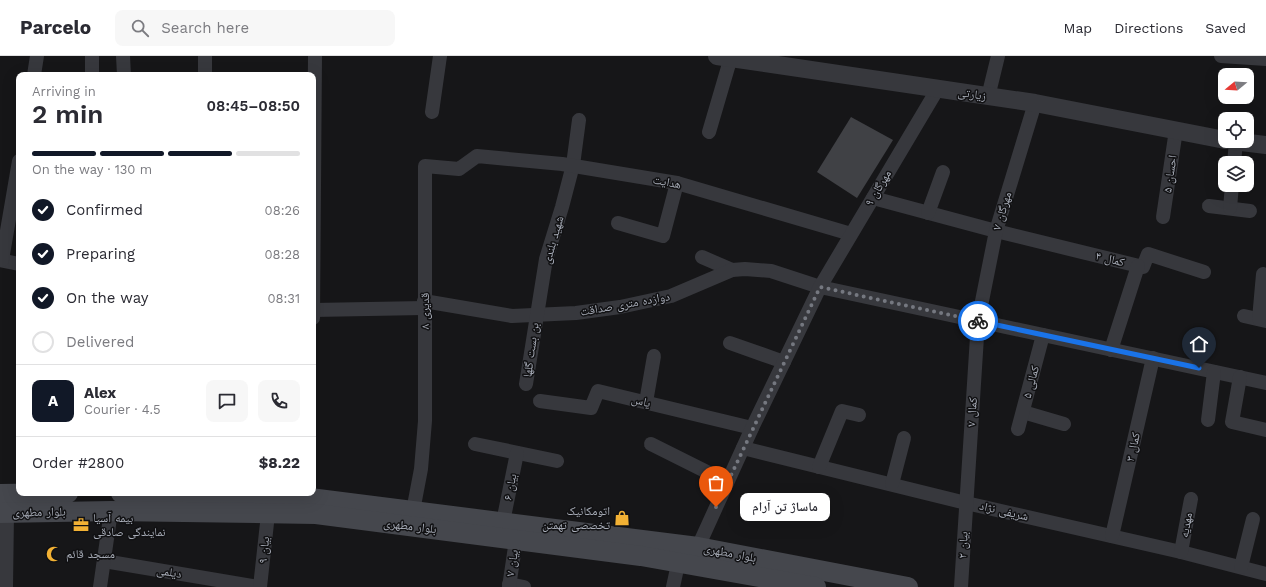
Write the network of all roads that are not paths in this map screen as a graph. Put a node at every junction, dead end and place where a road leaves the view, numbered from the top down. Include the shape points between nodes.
1 (37, 56) edge
2 (92, 56) edge
3 (123, 56) edge
4 (205, 56) edge
5 (315, 56) edge
6 (440, 56) edge
7 (998, 56) edge
8 (1221, 56) edge
9 (724, 57) edge
10 (1266, 58) edge
11 (34, 72) edge
12 (92, 72) edge
13 (124, 72) edge
14 (205, 72) edge
15 (315, 72) edge
16 (937, 90) junction
17 (988, 96) junction
18 (1035, 103) junction
19 (432, 112) dead end
20 (579, 120) dead end
21 (1176, 130) junction
22 (709, 132) dead end
23 (1218, 138) edge
24 (1254, 144) edge
25 (1266, 145) edge
26 (477, 156) joint
27 (573, 165) junction
28 (943, 172) dead end
29 (16, 178) edge
30 (677, 183) junction
31 (1231, 192) edge
32 (872, 198) junction
33 (1209, 206) dead end
34 (1230, 208) junction
35 (1250, 211) dead end
36 (928, 212) junction
37 (1163, 218) dead end
38 (618, 223) dead end
39 (996, 231) junction
40 (851, 234) junction
41 (702, 257) dead end
42 (1, 260) edge
43 (16, 263) edge
44 (1138, 266) junction
45 (732, 270) junction
46 (1204, 272) dead end
47 (1263, 274) dead end
48 (820, 287) junction
49 (424, 304) junction
50 (316, 310) edge
51 (536, 316) junction
52 (1244, 316) dead end
53 (1262, 320) edge
54 (978, 321) junction
55 (1043, 335) junction
56 (730, 343) dead end
57 (1112, 350) junction
58 (654, 356) dead end
59 (1153, 358) junction
60 (784, 362) junction
61 (1214, 372) junction
62 (1240, 377) junction
63 (1266, 383) edge
64 (526, 384) dead end
65 (540, 401) dead end
66 (646, 402) junction
67 (1023, 412) junction
68 (858, 415) dead end
69 (1208, 420) dead end
70 (1064, 424) dead end
71 (752, 428) junction
72 (1018, 429) dead end
73 (1266, 430) edge
74 (904, 438) dead end
75 (475, 444) dead end
76 (651, 444) dead end
77 (742, 448) junction
78 (517, 453) junction
79 (557, 461) dead end
80 (819, 467) junction
81 (727, 482) junction
82 (892, 484) junction
83 (0, 494) edge
84 (16, 494) edge
85 (316, 496) edge
86 (1191, 499) dead end
87 (966, 503) junction
88 (111, 511) junction
89 (413, 511) junction
90 (3, 513) edge
91 (268, 514) junction
92 (1253, 519) dead end
93 (503, 522) junction
94 (1112, 536) junction
95 (516, 540) junction
96 (619, 545) junction
97 (698, 547) junction
98 (1181, 552) junction
99 (104, 561) junction
100 (678, 564) junction
101 (1241, 567) junction
102 (1266, 574) edge
103 (509, 586) edge
104 (6, 587) edge
105 (100, 587) edge
106 (260, 587) edge
107 (524, 587) edge
108 (673, 587) edge
109 (816, 587) edge
110 (908, 587) edge
111 (961, 587) edge

1 - 11 street
2 - 12 street
3 - 13 street
4 - 14 street
5 - 15 street
6 - 19 street
7 - 17 street
8 - 10 street
9 - 16 street, زیارتی
9 - 22 street
16 - 17 street, زیارتی
16 - 32 street, مهرگان ۹
17 - 18 street, زیارتی
18 - 21 street, زیارتی
18 - 39 street, مهرگان ۷
20 - 27 street, شهید بلندی
21 - 23 street, زیارتی
21 - 37 street, احسان ۵
24 - 25 street, زیارتی
26 - 27 street, هدایت
26 - 49 street, قدیری ۸ via 459,169 425,166
27 - 30 street, هدایت
27 - 51 street, شهید بلندی via 546,259
28 - 36 street
29 - 42 street
30 - 38 street via 663,236
30 - 40 street, هدایت
31 - 34 street
32 - 36 street, کمال ۴
32 - 40 street, مهرگان ۹
33 - 34 street
34 - 35 street
36 - 39 street, کمال ۴
39 - 44 street, کمال ۴
39 - 54 street, مهرگان ۷
40 - 48 street, مهرگان ۹
41 - 45 street
42 - 43 street
44 - 46 street via 1143,267 1148,254
44 - 57 street, کمال ۴
45 - 48 street, دوازده متری صداقت via 771,271
45 - 51 street, دوازده متری صداقت via 671,296 620,307
47 - 53 street
48 - 54 street, دوازده متری صداقت
48 - 60 street, مهرگان ۹
49 - 50 street, دوازده متری صداقت
49 - 51 street, دوازده متری صداقت via 512,316
49 - 89 street, قدیری ۸ via 425,421 421,470
51 - 64 street, بن بست گلها
52 - 53 street
54 - 55 street, دوازده متری صداقت
54 - 87 street, کمال ۷
55 - 57 street, دوازده متری صداقت
55 - 67 street, کمالی ۵
56 - 60 street
57 - 59 street, دوازده متری صداقت
58 - 66 street
59 - 61 street, دوازده متری صداقت
59 - 94 street, کمال ۳
60 - 71 street, مهرگان ۹
61 - 62 street, دوازده متری صداقت
61 - 69 street
62 - 63 street, دوازده متری صداقت
62 - 73 street via 1232,422
65 - 66 street, یاس via 591,408 598,391
66 - 71 street, یاس
67 - 70 street
67 - 72 street, کمالی ۵
68 - 80 street via 842,411
71 - 77 street, مهرگان ۹
74 - 82 street
75 - 78 street
76 - 81 street
77 - 80 street, شریفی نژاد
77 - 81 street, مهرگان ۹
78 - 79 street
78 - 93 street, بیان ۶
80 - 82 street, شریفی نژاد
81 - 97 street, مهرگان ۹
82 - 87 street, شریفی نژاد
83 - 84 main road, بلوار مطهری
85 - 89 main road, بلوار مطهری
86 - 98 street, مهدیه
87 - 94 street, شریفی نژاد
87 - 111 street, بیان ۲
88 - 90 main road, بلوار مطهری
88 - 91 main road, بلوار مطهری
88 - 99 street
89 - 93 main road, بلوار مطهری
90 - 104 street
91 - 95 main road, بلوار مطهری via 316,514
91 - 106 street, بیان ۹
92 - 101 street
93 - 96 main road, بلوار مطهری
94 - 98 street, شریفی نژاد
95 - 96 main road, بلوار مطهری
95 - 103 street, بیان ۷
96 - 97 main road, بلوار مطهری
96 - 100 main road, بلوار مطهری
97 - 110 main road, بلوار مطهری
98 - 101 street, شریفی نژاد
99 - 105 street
99 - 106 street, دیلمی
100 - 108 street
100 - 109 main road, بلوار مطهری
101 - 102 street, شریفی نژاد
103 - 107 street

